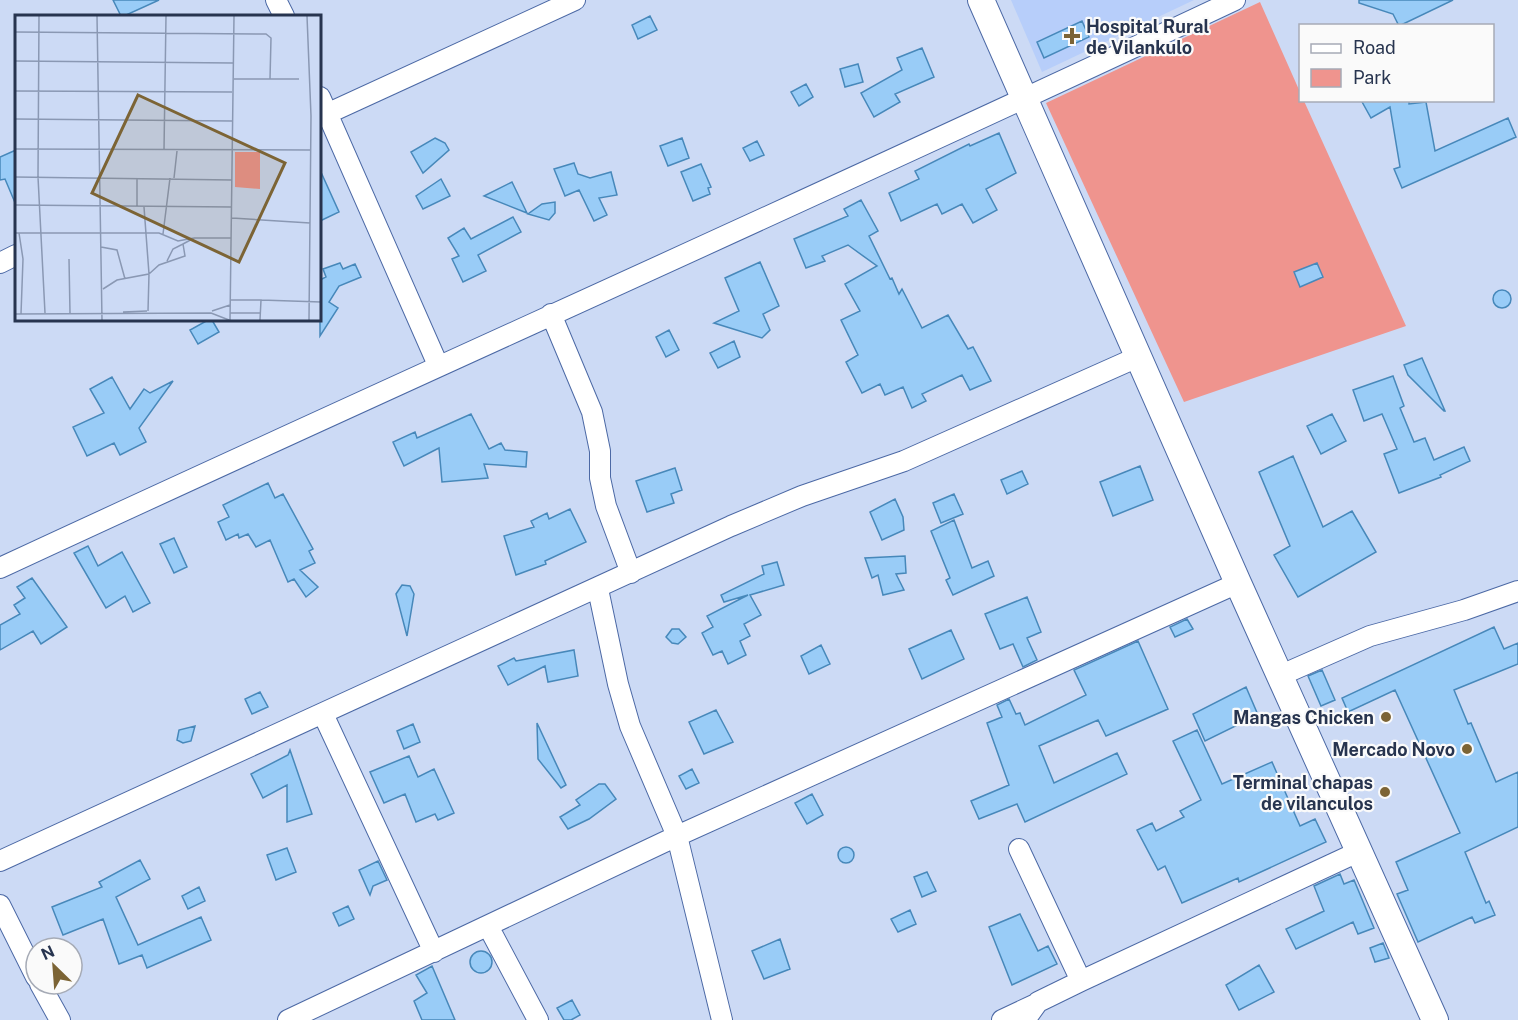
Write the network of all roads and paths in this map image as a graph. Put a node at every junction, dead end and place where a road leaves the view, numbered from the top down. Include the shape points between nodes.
1 (276, 0) edge
2 (575, 0) edge
3 (981, 0) edge
4 (1236, 0) edge
5 (284, 15) edge
6 (1025, 99) junction
7 (322, 110) edge
8 (15, 255) edge
9 (0, 262) edge
10 (551, 314) junction
11 (1140, 356) junction
12 (438, 365) junction
13 (0, 568) edge
14 (631, 573) junction
15 (1238, 583) junction
16 (598, 589) junction
17 (1518, 591) edge
18 (1279, 676) junction
19 (322, 714) junction
20 (677, 836) junction
21 (1018, 849) dead end
22 (1358, 852) junction
23 (0, 861) edge
24 (0, 905) edge
25 (488, 926) junction
26 (434, 952) junction
27 (24, 953) edge
28 (1081, 981) junction
29 (47, 996) edge
30 (1038, 1002) junction
31 (60, 1020) edge
32 (288, 1020) edge
33 (538, 1020) edge
34 (722, 1020) edge
35 (1002, 1020) edge
36 (1025, 1020) edge
37 (1436, 1020) edge

1 - 5 street
2 - 7 street
3 - 6 main road
4 - 6 street
6 - 10 street
6 - 11 main road
7 - 12 street
8 - 9 street
10 - 12 street
10 - 14 street via 592,412 606,506
11 - 14 street via 904,461 802,496
11 - 15 main road
12 - 13 street
14 - 16 street
15 - 18 main road
15 - 20 street
16 - 19 street
16 - 20 street via 630,726
17 - 18 street via 1464,610 1395,627
18 - 22 main road
19 - 23 street
19 - 26 street
20 - 25 street
20 - 34 street
21 - 28 street
22 - 28 street
22 - 37 main road
24 - 27 street
25 - 26 street
25 - 33 street
26 - 32 street
28 - 30 street
29 - 31 street
30 - 35 street
30 - 36 street

